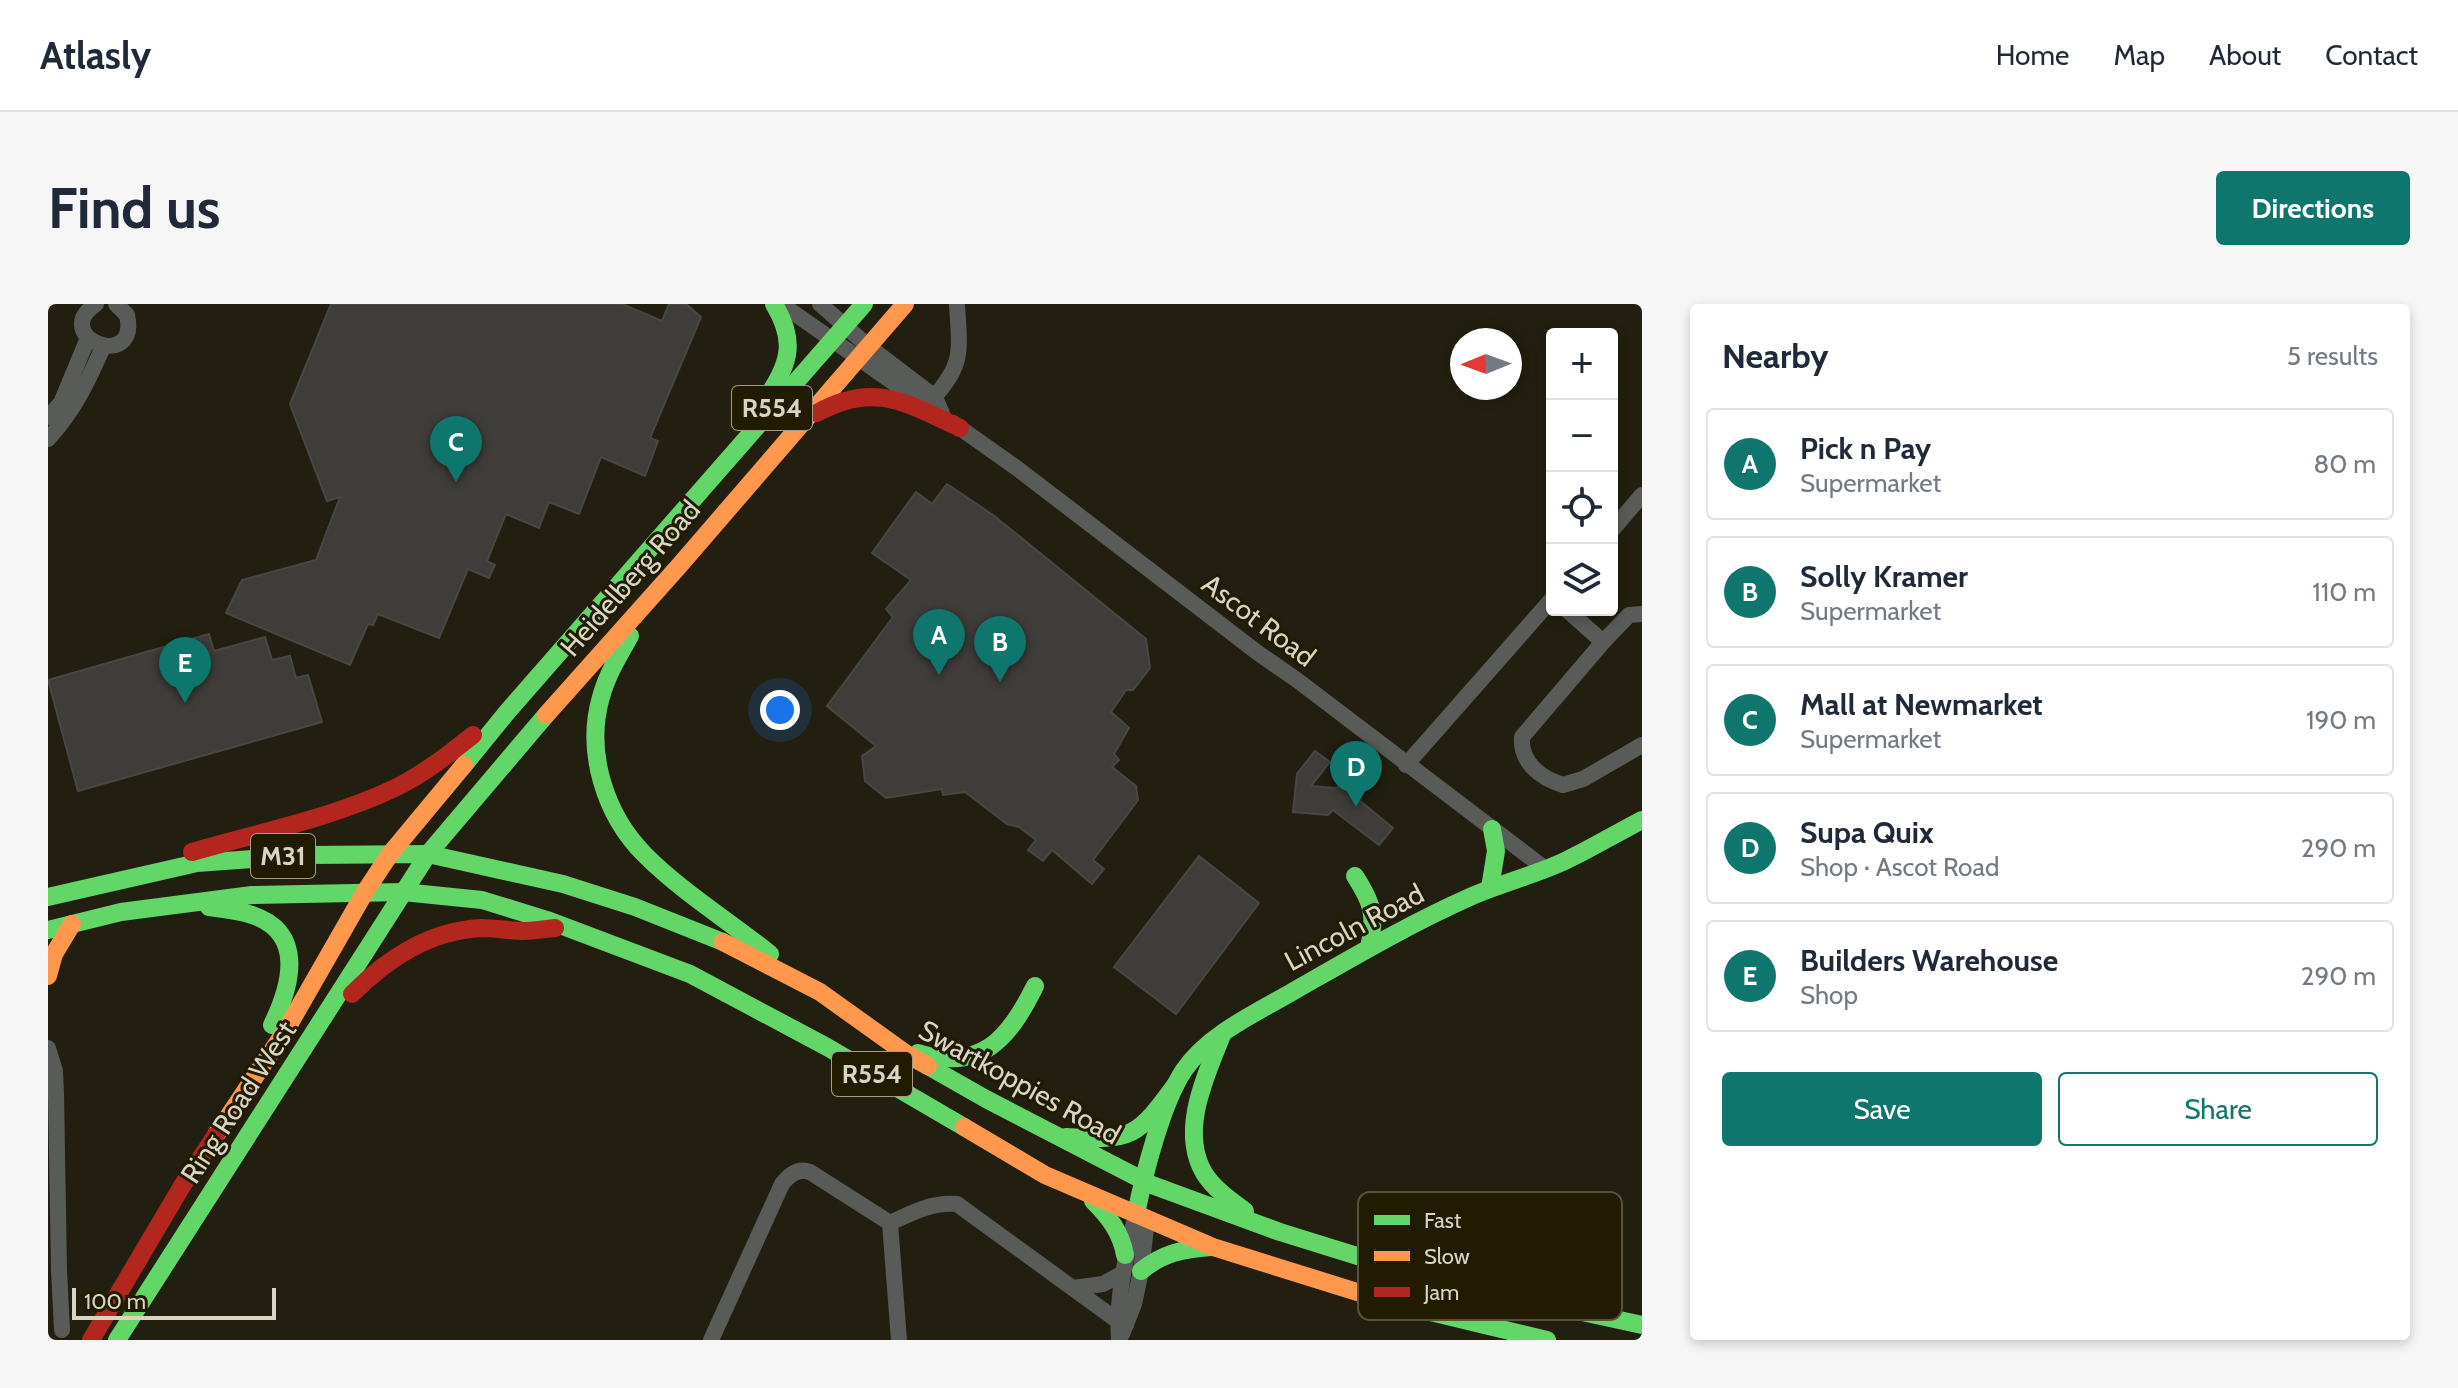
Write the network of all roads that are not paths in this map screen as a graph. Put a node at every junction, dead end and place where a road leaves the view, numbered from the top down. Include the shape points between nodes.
1 (96, 304) edge
2 (774, 304) edge
3 (781, 304) edge
4 (820, 304) edge
5 (864, 304) edge
6 (905, 304) edge
7 (957, 304) edge
8 (118, 305) edge
9 (838, 332) junction
10 (96, 343) junction
11 (863, 351) junction
12 (931, 402) junction
13 (48, 417) edge
14 (798, 426) junction
15 (960, 428) junction
16 (48, 439) edge
17 (711, 478) junction
18 (1642, 495) edge
19 (1618, 523) edge
20 (651, 598) junction
21 (1546, 606) edge
22 (1642, 614) edge
23 (1574, 616) edge
24 (1603, 642) junction
25 (508, 711) junction
26 (1642, 745) edge
27 (1406, 765) junction
28 (1642, 820) edge
29 (1492, 829) junction
30 (390, 854) junction
31 (428, 854) junction
32 (1543, 867) junction
33 (137, 875) junction
34 (1355, 876) dead end
35 (1490, 888) junction
36 (365, 892) junction
37 (403, 892) junction
38 (48, 897) edge
39 (182, 903) junction
40 (72, 924) junction
41 (565, 927) junction
42 (48, 930) edge
43 (1369, 948) junction
44 (48, 976) edge
45 (1035, 986) dead end
46 (820, 992) junction
47 (1222, 1035) junction
48 (886, 1039) junction
49 (306, 1047) junction
50 (48, 1048) edge
51 (1176, 1084) junction
52 (230, 1116) junction
53 (1060, 1137) junction
54 (1148, 1183) junction
55 (1085, 1194) junction
56 (1141, 1216) junction
57 (890, 1223) junction
58 (1280, 1232) junction
59 (1213, 1247) junction
60 (1358, 1256) edge
61 (1130, 1267) junction
62 (54, 1272) edge
63 (1073, 1288) junction
64 (1358, 1292) edge
65 (1465, 1320) edge
66 (1620, 1320) edge
67 (1642, 1325) edge
68 (62, 1330) dead end
69 (1121, 1331) edge
70 (91, 1340) edge
71 (117, 1340) edge
72 (711, 1340) edge
73 (899, 1340) edge
74 (1547, 1340) edge

1 - 10 street via 84,322
2 - 17 main road via 786,325 788,361
3 - 9 street
4 - 9 street
5 - 9 main road, Heidelberg Road / R554
6 - 11 main road, Heidelberg Road / R554
7 - 12 street via 958,360
8 - 10 street via 127,315 127,333 120,342
9 - 11 street
9 - 17 main road, Heidelberg Road / R554
10 - 13 street
10 - 16 street via 79,400
11 - 12 street
11 - 14 main road, Heidelberg Road / R554
12 - 15 street, Ascot Road
14 - 15 main road via 834,401 864,395 895,399
14 - 20 main road, Heidelberg Road / R554
15 - 27 street, Ascot Road
17 - 25 main road, Heidelberg Road / R554
18 - 19 street
20 - 31 main road, Heidelberg Road / R554
20 - 46 main road via 600,698 595,734 605,793 634,843 656,865
21 - 27 street
22 - 24 street via 1629,615
23 - 24 street
24 - 26 street via 1522,737 1522,754 1563,785
25 - 30 main road, Heidelberg Road / R554
25 - 33 main road via 443,759 385,792
27 - 29 street, Ascot Road
28 - 32 main road, Lincoln Road via 1565,861
29 - 32 street, Ascot Road
29 - 35 main road via 1496,851
30 - 31 main road, Swartkoppies Road / R554
30 - 33 main road, M31 via 246,858
30 - 36 main road, Heidelberg Road / R554
31 - 37 main road, Heidelberg Road / R554
31 - 46 main road, Swartkoppies Road / R554 via 563,884 635,907 704,933
32 - 35 main road, Lincoln Road
33 - 38 main road, M31
34 - 43 main road via 1375,913
35 - 43 main road, Lincoln Road
36 - 37 main road, R554
36 - 39 main road, M31
36 - 52 main road, Ring Road West
37 - 41 main road, R554 via 482,900
37 - 49 main road, Ring Road West
39 - 40 main road, M31
39 - 52 main road via 257,917 288,946 291,967 285,999
40 - 42 main road, M31
40 - 44 main road
41 - 49 main road via 452,932 400,952 374,971
41 - 55 main road, R554 via 690,974
43 - 47 main road, Lincoln Road
45 - 48 main road via 1000,1040 972,1056 944,1059
46 - 48 main road, Swartkoppies Road / R554
47 - 51 main road, Lincoln Road via 1196,1055
47 - 58 main road via 1195,1113 1197,1159 1220,1193
48 - 53 main road, Swartkoppies Road / R554
49 - 71 main road, Ring Road West
50 - 62 street via 56,1093
51 - 53 main road via 1135,1131 1099,1138
51 - 54 main road, Lincoln Road via 1163,1114
52 - 70 main road, Ring Road West
53 - 54 main road, Swartkoppies Road / R554
54 - 56 main road, Lincoln Road
54 - 58 main road, Swartkoppies Road / R554
55 - 56 main road, R554
55 - 61 main road via 1115,1225
56 - 59 main road, R554
56 - 61 street
57 - 63 street via 925,1206 957,1204
57 - 72 street via 810,1172 789,1176
57 - 73 street
58 - 60 main road, Swartkoppies Road / R554
59 - 61 main road via 1162,1254
59 - 64 main road, R554
61 - 63 street via 1103,1284
61 - 69 street via 1134,1304
62 - 68 street
63 - 69 street
65 - 74 main road, R554
66 - 67 main road, Swartkoppies Road / R554

